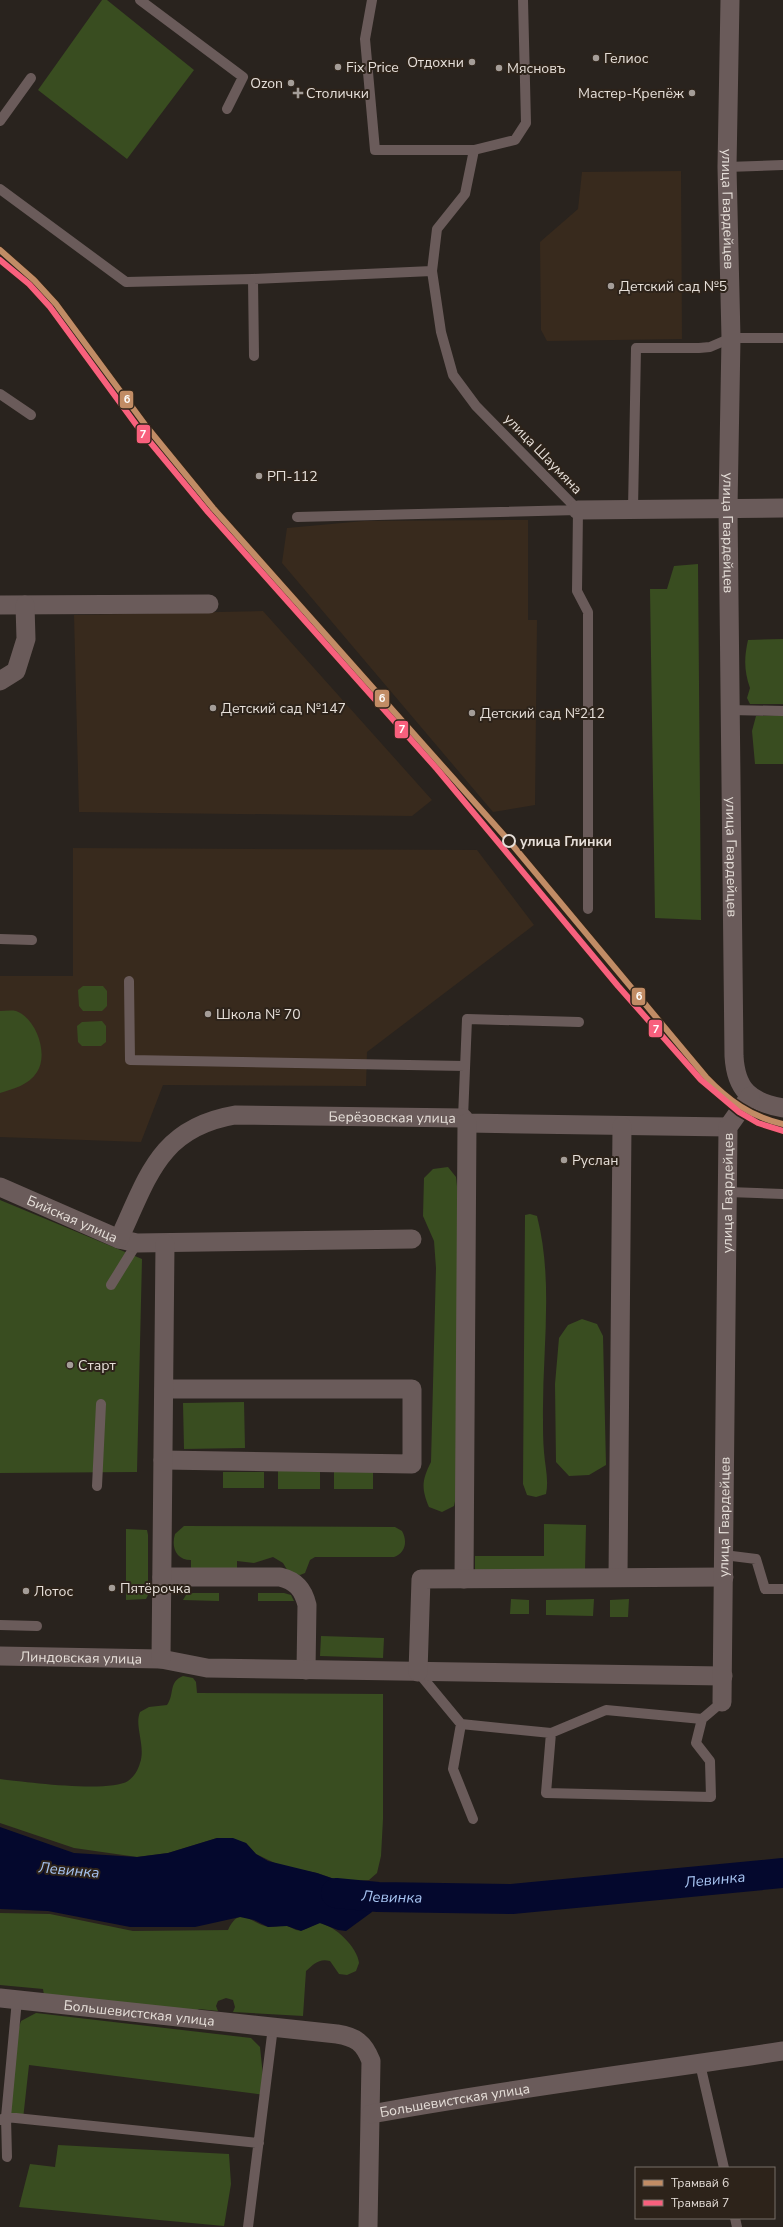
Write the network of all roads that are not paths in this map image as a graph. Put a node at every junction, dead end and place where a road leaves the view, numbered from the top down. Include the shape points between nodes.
1 (140, 0) edge
2 (372, 0) edge
3 (523, 0) edge
4 (730, 0) edge
5 (31, 78) dead end
6 (227, 109) dead end
7 (0, 122) edge
8 (474, 150) junction
9 (783, 166) edge
10 (728, 167) junction
11 (0, 189) edge
12 (432, 271) junction
13 (253, 279) junction
14 (731, 338) junction
15 (783, 338) edge
16 (254, 356) dead end
17 (0, 394) edge
18 (31, 415) dead end
19 (728, 508) junction
20 (783, 508) edge
21 (633, 509) junction
22 (578, 510) junction
23 (297, 517) dead end
24 (209, 604) dead end
25 (0, 605) edge
26 (25, 605) junction
27 (0, 681) edge
28 (730, 710) junction
29 (783, 711) edge
30 (588, 909) dead end
31 (0, 939) edge
32 (32, 940) dead end
33 (129, 981) dead end
34 (579, 1022) dead end
35 (465, 1066) junction
36 (750, 1096) junction
37 (783, 1108) edge
38 (465, 1120) junction
39 (622, 1126) junction
40 (728, 1128) junction
41 (0, 1187) edge
42 (728, 1192) junction
43 (783, 1194) edge
44 (412, 1239) dead end
45 (134, 1242) junction
46 (165, 1244) junction
47 (111, 1285) dead end
48 (164, 1388) junction
49 (101, 1404) dead end
50 (163, 1460) junction
51 (97, 1486) dead end
52 (724, 1555) junction
53 (162, 1577) junction
54 (618, 1577) junction
55 (724, 1577) junction
56 (464, 1578) junction
57 (783, 1589) edge
58 (0, 1626) edge
59 (37, 1626) dead end
60 (0, 1656) edge
61 (161, 1659) junction
62 (306, 1670) junction
63 (418, 1672) junction
64 (723, 1676) junction
65 (722, 1702) joint
66 (702, 1719) junction
67 (461, 1724) junction
68 (551, 1733) junction
69 (473, 1819) dead end
70 (8, 1999) edge
71 (273, 2027) junction
72 (783, 2051) edge
73 (700, 2064) junction
74 (370, 2114) junction
75 (3, 2118) edge
76 (259, 2143) junction
77 (7, 2157) dead end
78 (724, 2167) edge
79 (248, 2227) edge
80 (368, 2227) edge

1 - 6 lane via 243,77
2 - 8 lane via 365,39 375,150
3 - 8 lane via 526,123 515,140
4 - 10 street, улица Гвардейцев
5 - 7 lane
8 - 12 lane, улица Шаумяна via 465,194 437,229
9 - 10 lane
10 - 14 street, улица Гвардейцев
11 - 13 lane via 126,282
12 - 13 lane
12 - 22 lane, улица Шаумяна via 441,332 453,375 476,406
13 - 16 lane
14 - 15 lane
14 - 19 street, улица Гвардейцев
14 - 21 lane via 710,347 636,348
17 - 18 lane
19 - 20 street
19 - 21 street
19 - 28 street, улица Гвардейцев
21 - 22 street
22 - 23 lane, улица Шаумяна
22 - 30 lane via 577,591 588,612
24 - 26 street
25 - 26 street
26 - 27 street via 26,639 16,671
28 - 29 lane
28 - 36 street, улица Гвардейцев via 734,1056 735,1072 741,1086
31 - 32 lane
33 - 35 lane via 130,1060
34 - 35 lane via 467,1019
35 - 38 lane
36 - 37 street via 759,1102
36 - 40 street, улица Гвардейцев
38 - 39 street, Берёзовская улица
38 - 45 street, Берёзовская улица via 235,1115 206,1122 181,1135 164,1151 151,1170
38 - 56 street
39 - 40 street, Берёзовская улица
39 - 54 street
40 - 42 street, улица Гвардейцев
41 - 45 street, Бийская улица
42 - 43 lane
42 - 52 street, улица Гвардейцев
44 - 46 street
45 - 46 street
45 - 47 lane
46 - 48 street
48 - 50 street
48 - 50 street via 412,1389 412,1464
49 - 51 lane
50 - 53 street
52 - 55 street, улица Гвардейцев
52 - 57 lane via 756,1559 765,1589
53 - 61 street
53 - 62 street via 280,1577 290,1580 299,1586 307,1605
54 - 55 street
54 - 56 street
55 - 64 street, улица Гвардейцев
56 - 63 street via 421,1579
58 - 59 lane
60 - 61 street, Линдовская улица
61 - 62 street, Линдовская улица via 207,1668
62 - 63 street, Линдовская улица
63 - 64 street, Линдовская улица
63 - 67 lane
64 - 65 street, улица Гвардейцев
65 - 66 lane
66 - 68 lane via 606,1710
66 - 68 lane via 696,1743 710,1760 711,1797 546,1793
67 - 68 lane
67 - 69 lane via 452,1769
70 - 71 street, Большевистская улица
70 - 75 lane
71 - 74 street, Большевистская улица via 337,2034 360,2041 367,2049 371,2061
71 - 76 lane
72 - 73 street, Большевистская улица
73 - 74 street, Большевистская улица via 535,2089 486,2093
73 - 78 lane
74 - 80 street
75 - 76 lane
75 - 77 lane
76 - 79 lane

